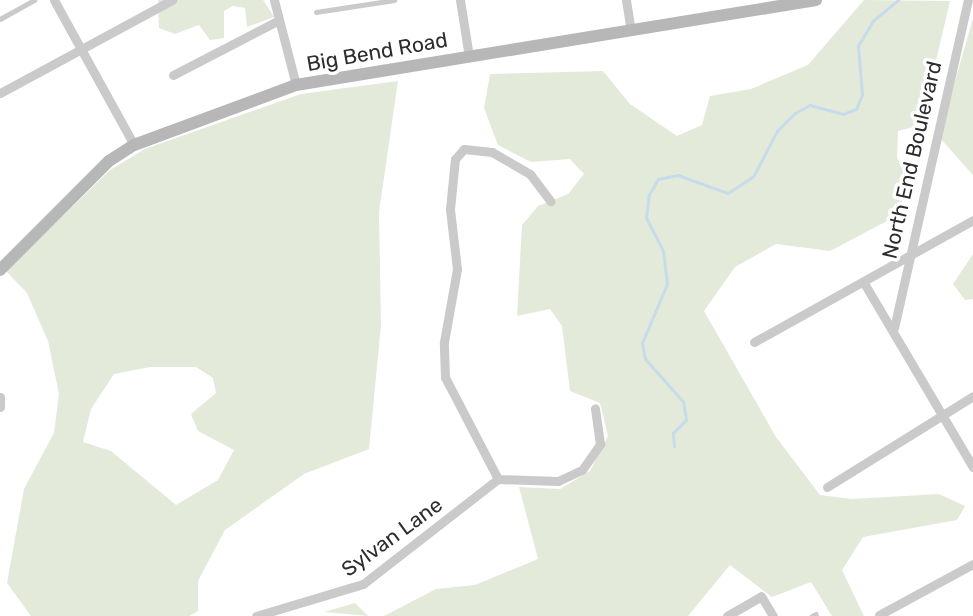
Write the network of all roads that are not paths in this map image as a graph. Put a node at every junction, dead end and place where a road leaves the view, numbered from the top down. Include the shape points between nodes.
1 (34, 0) edge
2 (54, 0) edge
3 (172, 0) edge
4 (274, 0) edge
5 (394, 0) edge
6 (460, 0) edge
7 (626, 0) edge
8 (816, 0) edge
9 (968, 0) edge
10 (780, 4) edge
11 (316, 12) dead end
12 (0, 19) edge
13 (279, 20) junction
14 (631, 31) junction
15 (81, 48) junction
16 (469, 57) junction
17 (173, 75) dead end
18 (296, 85) junction
19 (0, 93) edge
20 (134, 145) junction
21 (550, 201) dead end
22 (973, 220) edge
23 (907, 256) junction
24 (0, 270) edge
25 (864, 283) junction
26 (894, 328) junction
27 (754, 342) dead end
28 (973, 396) edge
29 (0, 397) edge
30 (0, 407) edge
31 (595, 408) dead end
32 (942, 415) junction
33 (973, 467) edge
34 (499, 479) junction
35 (827, 487) dead end
36 (973, 564) edge
37 (879, 615) edge
38 (256, 616) edge
39 (727, 616) edge
40 (773, 616) edge

1 - 12 lane
2 - 15 street
3 - 15 street
4 - 13 street
5 - 11 lane
6 - 16 street
7 - 14 street
8 - 10 main road, Big Bend Road
9 - 23 street, North End Boulevard
10 - 14 main road, Big Bend Road
13 - 17 street
13 - 18 street
14 - 16 main road, Big Bend Road
15 - 19 street
15 - 20 street
16 - 18 main road, Big Bend Road
18 - 20 main road, Big Bend Road
20 - 24 main road, Big Bend Road via 109,161
21 - 34 street via 530,174 492,152 464,149 455,159 450,209 457,258 445,377
22 - 23 street
23 - 25 street
23 - 26 street, North End Boulevard
25 - 26 street
25 - 27 street
26 - 32 street
28 - 32 street
29 - 30 street
31 - 34 street via 600,444 582,470 558,481
32 - 33 street
32 - 35 street
34 - 38 street, Sylvan Lane via 363,584
36 - 37 street
39 - 40 street via 761,596

